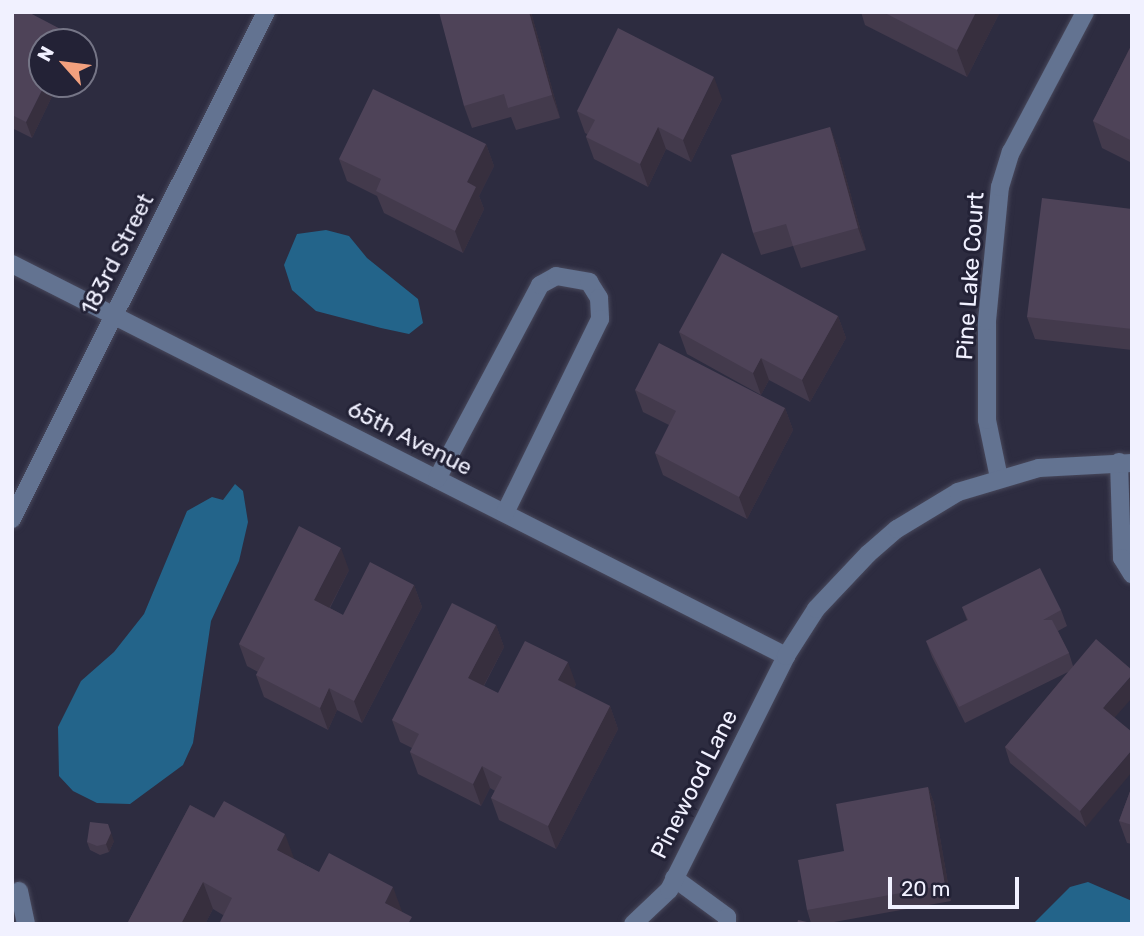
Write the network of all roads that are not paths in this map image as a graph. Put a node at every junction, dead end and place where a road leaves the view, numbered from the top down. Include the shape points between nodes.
1 (267, 12) edge
2 (1085, 12) edge
3 (12, 264) edge
4 (114, 315) junction
5 (1125, 462) edge
6 (999, 478) junction
7 (437, 479) junction
8 (505, 513) junction
9 (12, 519) edge
10 (1132, 574) edge
11 (786, 656) junction
12 (674, 878) junction
13 (19, 891) dead end
14 (26, 924) edge
15 (633, 924) edge
16 (727, 924) edge

1 - 4 street, 183rd Street
2 - 6 street, Pine Lake Court via 1011,152 1000,187 987,321 987,420
3 - 4 street, 65th Avenue
4 - 7 street, 65th Avenue
4 - 9 street, 183rd Street
5 - 6 street, Pinewood Lane via 1039,468
5 - 10 street via 1122,558
6 - 11 street, Pinewood Lane via 958,492 897,528 835,586
7 - 8 street, 65th Avenue
7 - 8 street via 540,285 556,276 589,282 598,298 600,319
8 - 11 street, 65th Avenue
11 - 12 street, Pinewood Lane
12 - 15 street, Pinewood Lane via 669,890
12 - 16 street via 727,917
13 - 14 street

